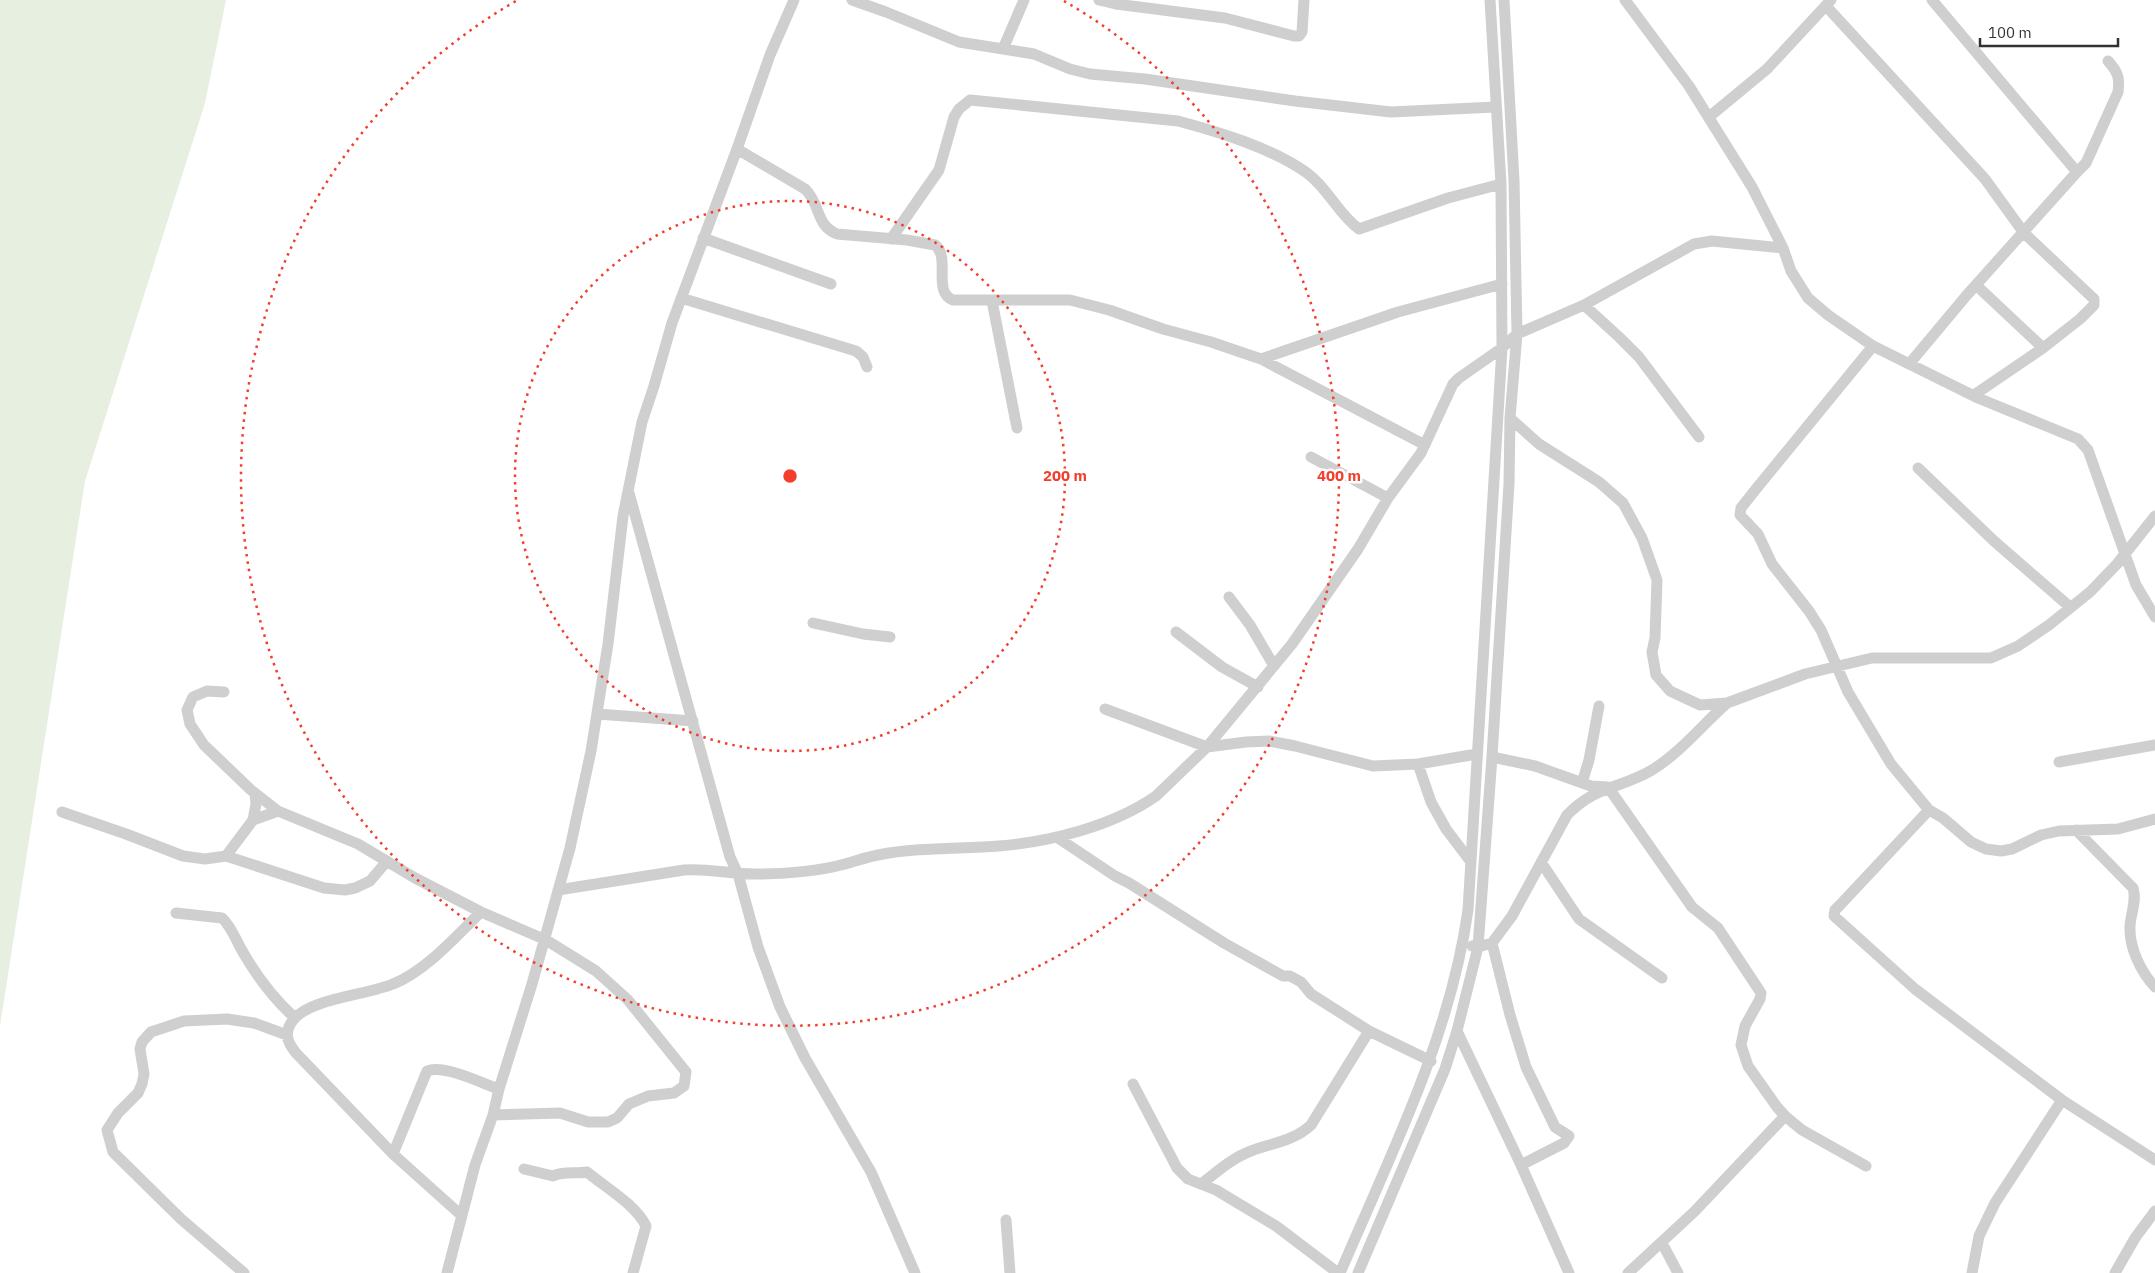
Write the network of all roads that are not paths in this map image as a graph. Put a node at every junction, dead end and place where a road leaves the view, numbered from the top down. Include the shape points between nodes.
1 (794, 0) edge
2 (852, 0) edge
3 (1024, 0) edge
4 (1099, 0) edge
5 (1304, 0) edge
6 (1490, 0) edge
7 (1504, 0) edge
8 (1625, 0) edge
9 (1932, 0) edge
10 (1828, 3) edge
11 (1003, 49) junction
12 (2108, 61) dead end
13 (1496, 107) junction
14 (1709, 117) junction
15 (738, 149) junction
16 (2078, 172) junction
17 (1501, 184) junction
18 (2024, 233) junction
19 (703, 238) junction
20 (891, 239) junction
21 (1783, 248) junction
22 (831, 284) dead end
23 (1502, 284) junction
24 (1976, 285) junction
25 (681, 298) junction
26 (992, 301) junction
27 (1584, 305) junction
28 (1517, 334) junction
29 (1873, 346) junction
30 (1502, 348) junction
31 (2043, 348) junction
32 (1262, 359) junction
33 (1910, 363) junction
34 (867, 367) dead end
35 (1974, 395) junction
36 (1510, 418) junction
37 (1018, 428) dead end
38 (1699, 437) dead end
39 (1425, 445) junction
40 (1312, 457) dead end
41 (1918, 468) dead end
42 (627, 489) junction
43 (1388, 498) junction
44 (2155, 516) edge
45 (2126, 553) junction
46 (1229, 597) dead end
47 (2070, 607) junction
48 (2155, 617) edge
49 (813, 624) dead end
50 (1176, 632) dead end
51 (890, 637) dead end
52 (1274, 666) junction
53 (1838, 667) junction
54 (1258, 687) junction
55 (224, 692) dead end
56 (1727, 702) junction
57 (1599, 706) dead end
58 (1104, 709) dead end
59 (597, 714) junction
60 (693, 721) junction
61 (2155, 745) edge
62 (1207, 747) junction
63 (1477, 754) junction
64 (1492, 757) junction
65 (2059, 762) dead end
66 (1418, 764) junction
67 (1582, 783) junction
68 (1608, 787) junction
69 (255, 793) junction
70 (1929, 810) junction
71 (278, 811) junction
72 (62, 812) dead end
73 (2155, 819) edge
74 (253, 820) junction
75 (2076, 830) junction
76 (1058, 838) junction
77 (226, 856) junction
78 (387, 861) junction
79 (1471, 862) junction
80 (1541, 862) junction
81 (738, 874) junction
82 (558, 890) junction
83 (481, 912) junction
84 (176, 913) dead end
85 (546, 940) junction
86 (1492, 943) junction
87 (1463, 944) junction
88 (1478, 947) junction
89 (1662, 978) dead end
90 (2155, 987) edge
91 (295, 1018) junction
92 (1369, 1031) junction
93 (1457, 1031) junction
94 (287, 1035) junction
95 (1431, 1061) junction
96 (1133, 1084) dead end
97 (499, 1089) junction
98 (2062, 1100) junction
99 (493, 1115) junction
100 (1785, 1116) junction
101 (393, 1154) junction
102 (2155, 1160) edge
103 (1520, 1164) junction
104 (1866, 1166) dead end
105 (524, 1169) dead end
106 (1201, 1184) junction
107 (2155, 1211) edge
108 (461, 1215) junction
109 (1006, 1220) dead end
110 (1662, 1243) junction
111 (244, 1273) edge
112 (447, 1273) edge
113 (634, 1273) edge
114 (915, 1273) edge
115 (1010, 1273) edge
116 (1339, 1273) edge
117 (1358, 1273) edge
118 (1568, 1273) edge
119 (1628, 1273) edge
120 (1678, 1273) edge
121 (1972, 1273) edge
122 (2115, 1273) edge

1 - 15 street via 770,55
2 - 11 street via 959,42
3 - 11 street
4 - 5 street via 1225,18 1294,36 1302,32
6 - 13 street
7 - 28 street via 1514,180
8 - 14 street
9 - 16 street
10 - 14 street via 1767,69
10 - 18 street via 1985,179
11 - 13 street via 1034,54 1090,74 1295,101 1391,112
12 - 16 street via 2118,72 2118,92 2086,163
13 - 17 street
14 - 21 street via 1752,187
15 - 19 street
15 - 20 street via 805,189 829,231
16 - 18 street
17 - 20 street via 1448,198 1359,229 1350,223 1330,195 1307,172 1266,151 1196,125 1178,120 970,100 954,117 939,170
17 - 23 street
18 - 24 street
18 - 31 street via 2094,299 2090,311
19 - 22 street
19 - 25 street
20 - 26 street via 940,248 944,292 948,298
21 - 27 street via 1712,241 1694,244
21 - 29 street via 1791,271 1808,298
23 - 30 street
23 - 32 street via 1398,312
24 - 31 street
24 - 33 street
25 - 34 street via 856,351
25 - 42 street via 642,422
26 - 32 street via 1070,300 1086,303
26 - 37 street
27 - 28 street
27 - 38 street via 1639,358
28 - 30 street
28 - 36 street
29 - 33 street
29 - 53 street via 1741,508 1740,515 1758,534 1772,564 1810,612
30 - 39 street via 1466,371 1453,384
30 - 63 street
31 - 35 street
32 - 39 street
33 - 35 street
35 - 45 street via 2078,439 2088,450
36 - 56 street via 1557,457 1598,482 1622,503 1634,521 1657,580 1652,652 1656,675 1670,691 1700,705
36 - 64 street
39 - 43 street
40 - 43 street
41 - 47 street via 1994,541
42 - 59 street
42 - 60 street
43 - 52 street via 1358,549
44 - 45 street
45 - 47 street via 2104,579
45 - 48 street via 2136,585
46 - 52 street
47 - 53 street via 2018,646 1991,658 1872,658
49 - 51 street
50 - 54 street via 1222,667
52 - 54 street
53 - 56 street via 1806,674
53 - 70 street via 1848,692 1891,764
54 - 62 street
55 - 69 street via 207,691 193,697 187,710 190,724 204,745
56 - 68 street via 1668,760 1631,781
57 - 67 street via 1590,760
58 - 62 street
59 - 60 street
59 - 82 street via 570,848
60 - 81 street via 730,857
61 - 65 street
62 - 66 street via 1269,742 1374,766
62 - 76 street via 1147,802 1102,823
63 - 66 street
63 - 79 street
64 - 67 street via 1535,766
64 - 88 street
66 - 79 street via 1431,802
67 - 68 street
68 - 80 street via 1592,794 1567,815
68 - 100 street via 1692,907 1718,928 1761,993 1745,1026 1741,1046 1748,1066
69 - 71 street
69 - 74 street
70 - 75 street via 1971,842 1986,849 2012,849 2041,835
70 - 98 street via 1835,910 1834,916 1915,989
71 - 74 street
71 - 78 street via 358,844
72 - 77 street via 183,856 205,859
73 - 75 street via 2118,829
74 - 77 street
75 - 90 street via 2133,888 2136,897 2130,928 2135,954 2142,971
76 - 81 street via 999,846 878,854 844,865
76 - 92 street via 1224,943 1300,982 1311,994
77 - 78 street via 324,888 345,890 370,881
78 - 83 street
79 - 87 street
80 - 86 street via 1512,916
80 - 89 street via 1580,919
81 - 82 street via 684,870
81 - 114 street via 758,947 780,1007 870,1172
82 - 85 street
83 - 85 street
83 - 91 street via 417,971 394,984 326,1002
84 - 91 street via 222,918 265,987
85 - 97 street
85 - 99 street via 596,971 628,1000 686,1072 684,1086 674,1094 648,1096 629,1104 617,1118 608,1122 588,1122 560,1113
86 - 88 street
86 - 103 street via 1526,1067 1555,1127 1569,1136 1564,1143
87 - 88 street
87 - 95 street
88 - 93 street
91 - 94 street via 288,1027
92 - 95 street
92 - 106 street via 1304,1132 1249,1152
93 - 103 street
93 - 117 street via 1445,1069
94 - 101 street via 296,1053
94 - 111 street via 254,1023 227,1019 184,1021 151,1032 140,1049 144,1074 138,1093 118,1112 107,1130 113,1152 180,1219
95 - 116 street
96 - 106 street via 1177,1168 1188,1180
97 - 99 street
97 - 101 street via 444,1069 427,1071
98 - 102 street
98 - 121 street via 1995,1202 1979,1236
99 - 108 street
100 - 104 street via 1802,1130
100 - 110 street
101 - 108 street
103 - 118 street
105 - 113 street via 553,1176 587,1172 629,1206 646,1226
106 - 116 street via 1276,1226
107 - 122 street
108 - 112 street
109 - 115 street
110 - 119 street
110 - 120 street

